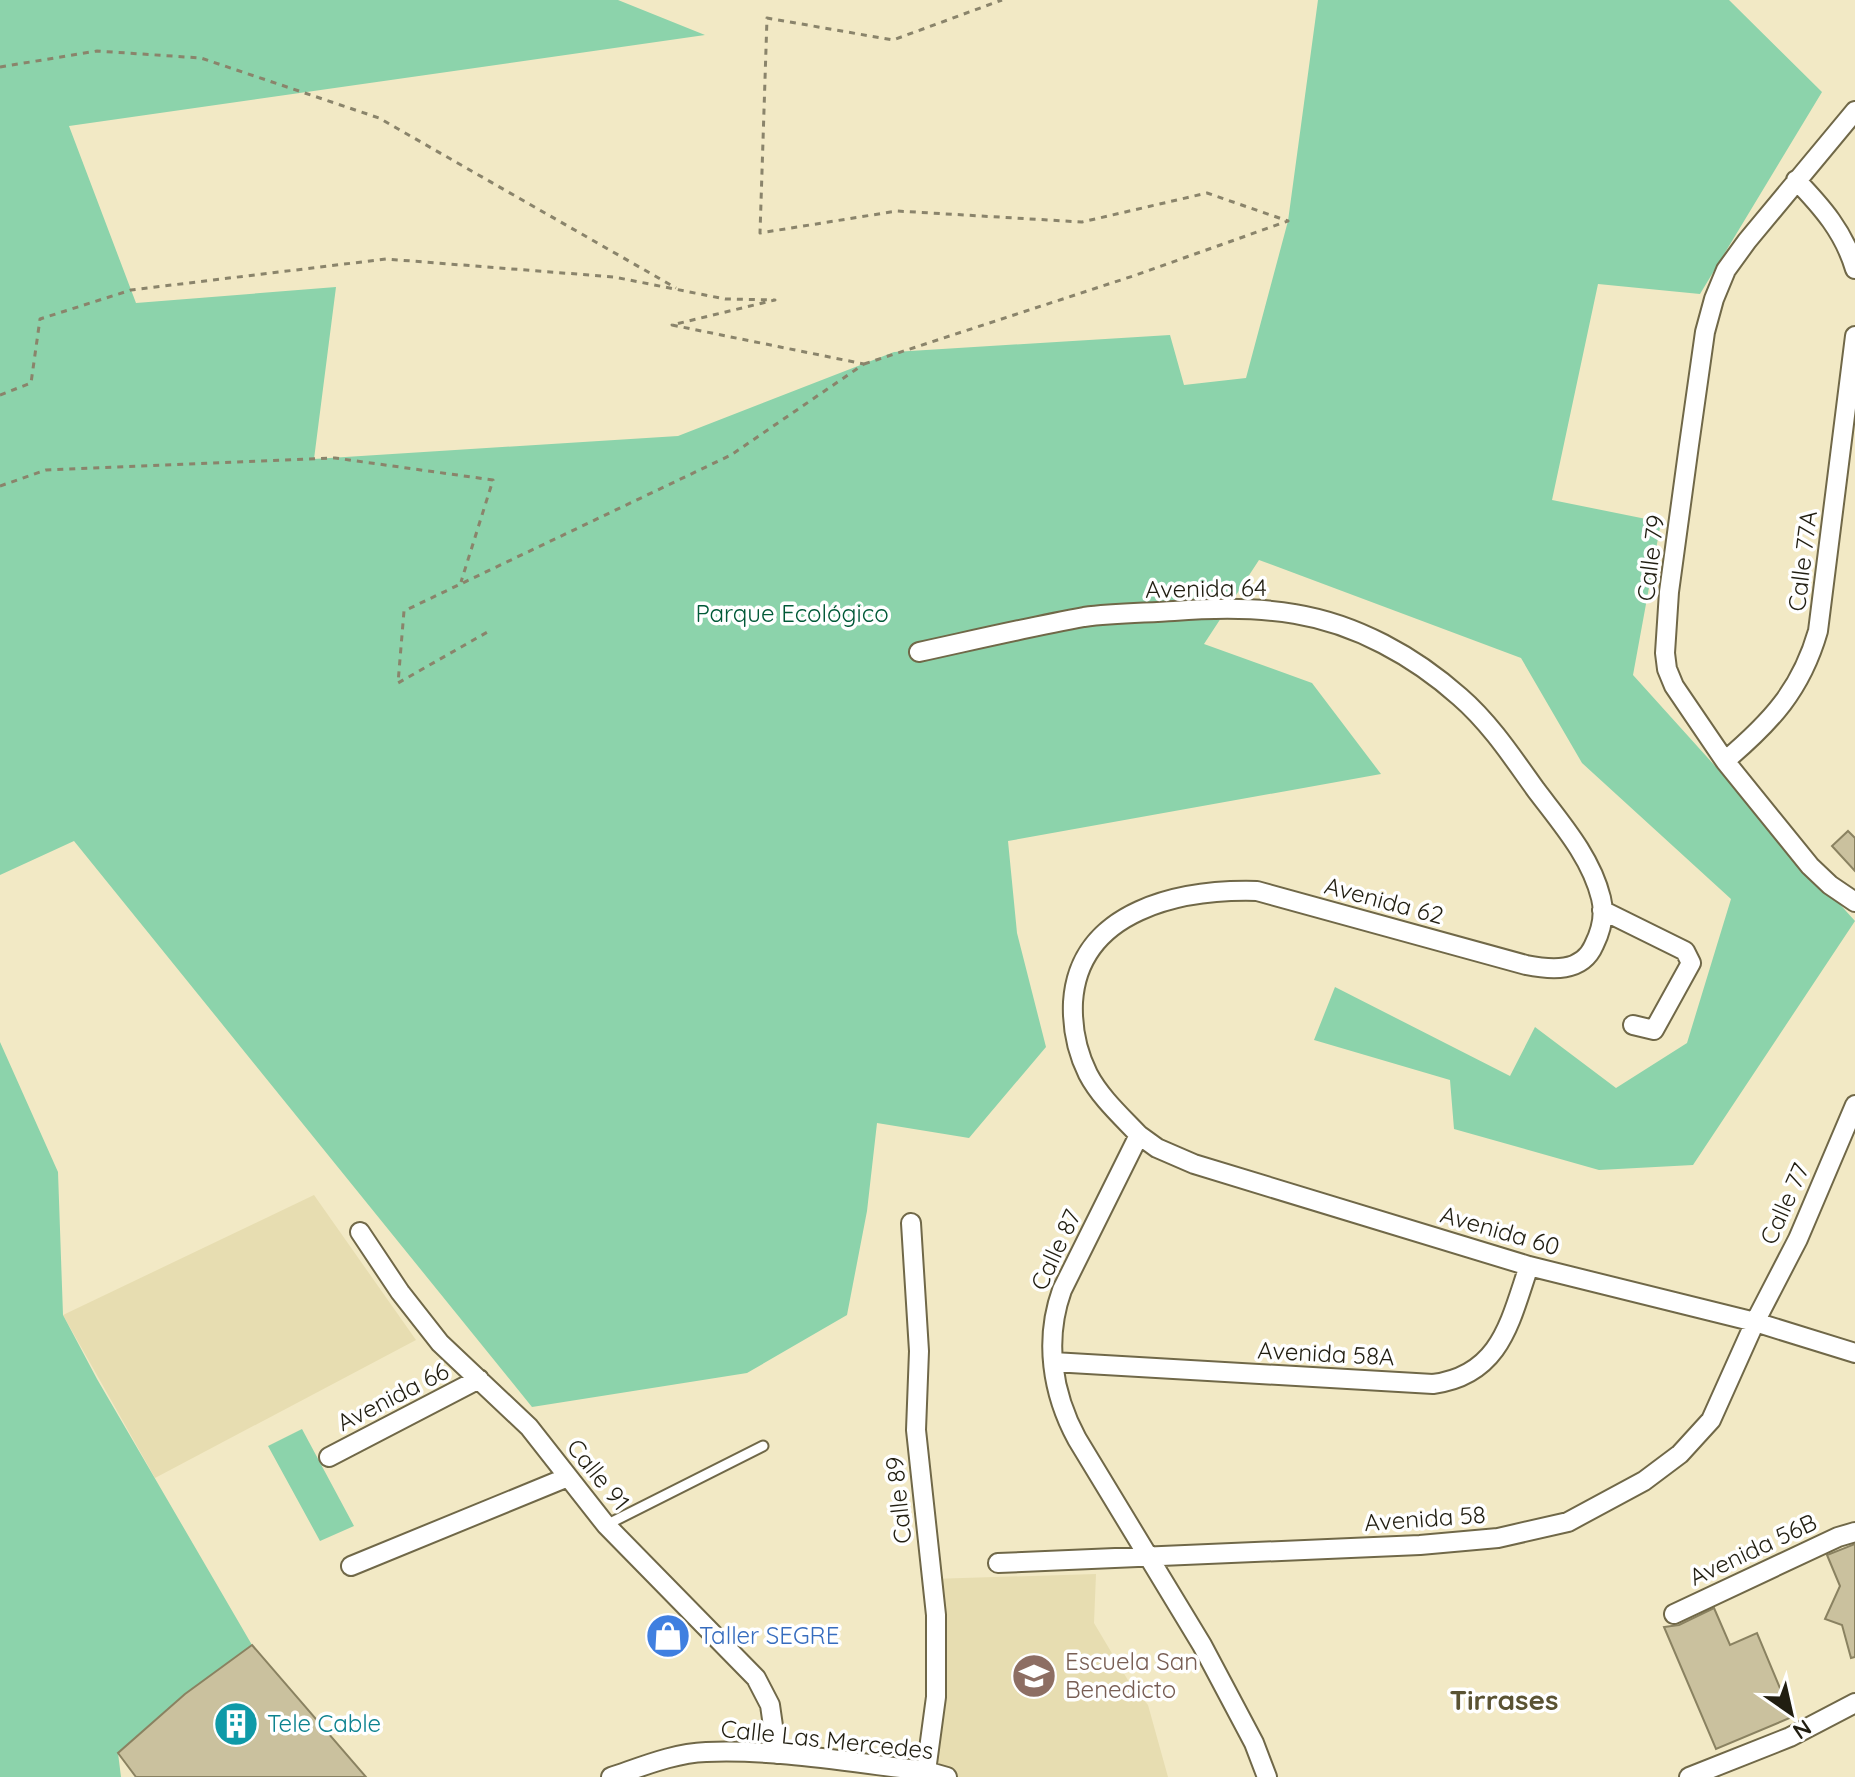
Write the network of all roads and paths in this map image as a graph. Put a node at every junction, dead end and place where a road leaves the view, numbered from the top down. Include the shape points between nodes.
1 (1002, 0) edge
2 (0, 67) edge
3 (1855, 111) edge
4 (1796, 180) junction
5 (1855, 269) edge
6 (678, 290) junction
7 (1855, 336) edge
8 (864, 364) junction
9 (0, 395) edge
10 (1849, 438) edge
11 (0, 486) edge
12 (460, 585) junction
13 (491, 630) dead end
14 (919, 652) dead end
15 (1725, 761) junction
16 (1855, 902) edge
17 (1602, 910) junction
18 (1591, 952) joint
19 (1633, 1025) dead end
20 (1855, 1105) edge
21 (1139, 1135) junction
22 (911, 1223) dead end
23 (360, 1232) dead end
24 (1529, 1266) junction
25 (1755, 1322) junction
26 (1855, 1353) edge
27 (1053, 1362) junction
28 (479, 1379) junction
29 (763, 1446) dead end
30 (329, 1457) dead end
31 (568, 1477) junction
32 (606, 1525) junction
33 (1855, 1532) edge
34 (1147, 1555) junction
35 (998, 1563) dead end
36 (351, 1566) dead end
37 (1674, 1614) dead end
38 (1855, 1703) edge
39 (777, 1754) junction
40 (926, 1771) junction
41 (611, 1777) edge
42 (947, 1777) edge
43 (1267, 1777) edge
44 (1689, 1777) edge

1 - 8 path via 893,40 767,18 760,233 897,211 1082,222 1207,193 1288,221
2 - 6 path via 97,51 201,58 379,118
3 - 4 street, Calle 79
4 - 5 street via 1838,228
4 - 15 street, Calle 79 via 1726,270 1714,299 1669,592 1667,669
6 - 8 path via 725,299 775,300 672,325
6 - 9 path via 614,277 386,259 131,290 40,319 31,383
7 - 10 street, Calle 77A
8 - 12 path via 731,455
10 - 15 street, Calle 77A via 1811,657 1762,729
11 - 12 path via 46,470 335,458 493,480
12 - 13 path via 404,611 398,683
14 - 17 street, Avenida 64 via 1087,617 1225,608 1294,613 1358,632 1428,671 1480,718 1584,856
15 - 16 street, Calle 79 via 1810,866
17 - 18 street, Avenida 64
17 - 19 street via 1685,951 1691,963 1654,1030
18 - 21 street, Avenida 62 via 1567,968 1526,965 1257,891 1201,892 1158,902 1122,920 1100,940 1075,983 1076,1039 1087,1073
20 - 25 street, Calle 77 via 1798,1239
21 - 24 street, Avenida 60 via 1194,1164
21 - 27 street, Calle 87 via 1062,1290 1055,1310
22 - 40 street, Calle 89 via 919,1351 916,1430 936,1615 936,1697
23 - 28 street, Calle 91 via 440,1343
24 - 25 street, Avenida 60
24 - 27 street, Avenida 58A via 1498,1348 1484,1363 1451,1381
25 - 26 street, Avenida 60
25 - 34 street, Avenida 58 via 1711,1420 1680,1454 1644,1481 1568,1522 1498,1538 1420,1545
27 - 34 street, Calle 87 via 1065,1417
28 - 30 street, Avenida 66
28 - 31 street, Calle 91 via 529,1427
29 - 32 lane
31 - 32 street, Calle 91
31 - 36 street
32 - 39 street, Calle 91 via 756,1678 770,1705
33 - 37 street, Avenida 56B
34 - 35 street, Avenida 58
34 - 43 street, Calle 87 via 1202,1645
38 - 44 street via 1790,1737
39 - 40 street, Calle Las Mercedes
39 - 41 street, Calle Las Mercedes via 703,1752
40 - 42 street, Calle Las Mercedes

